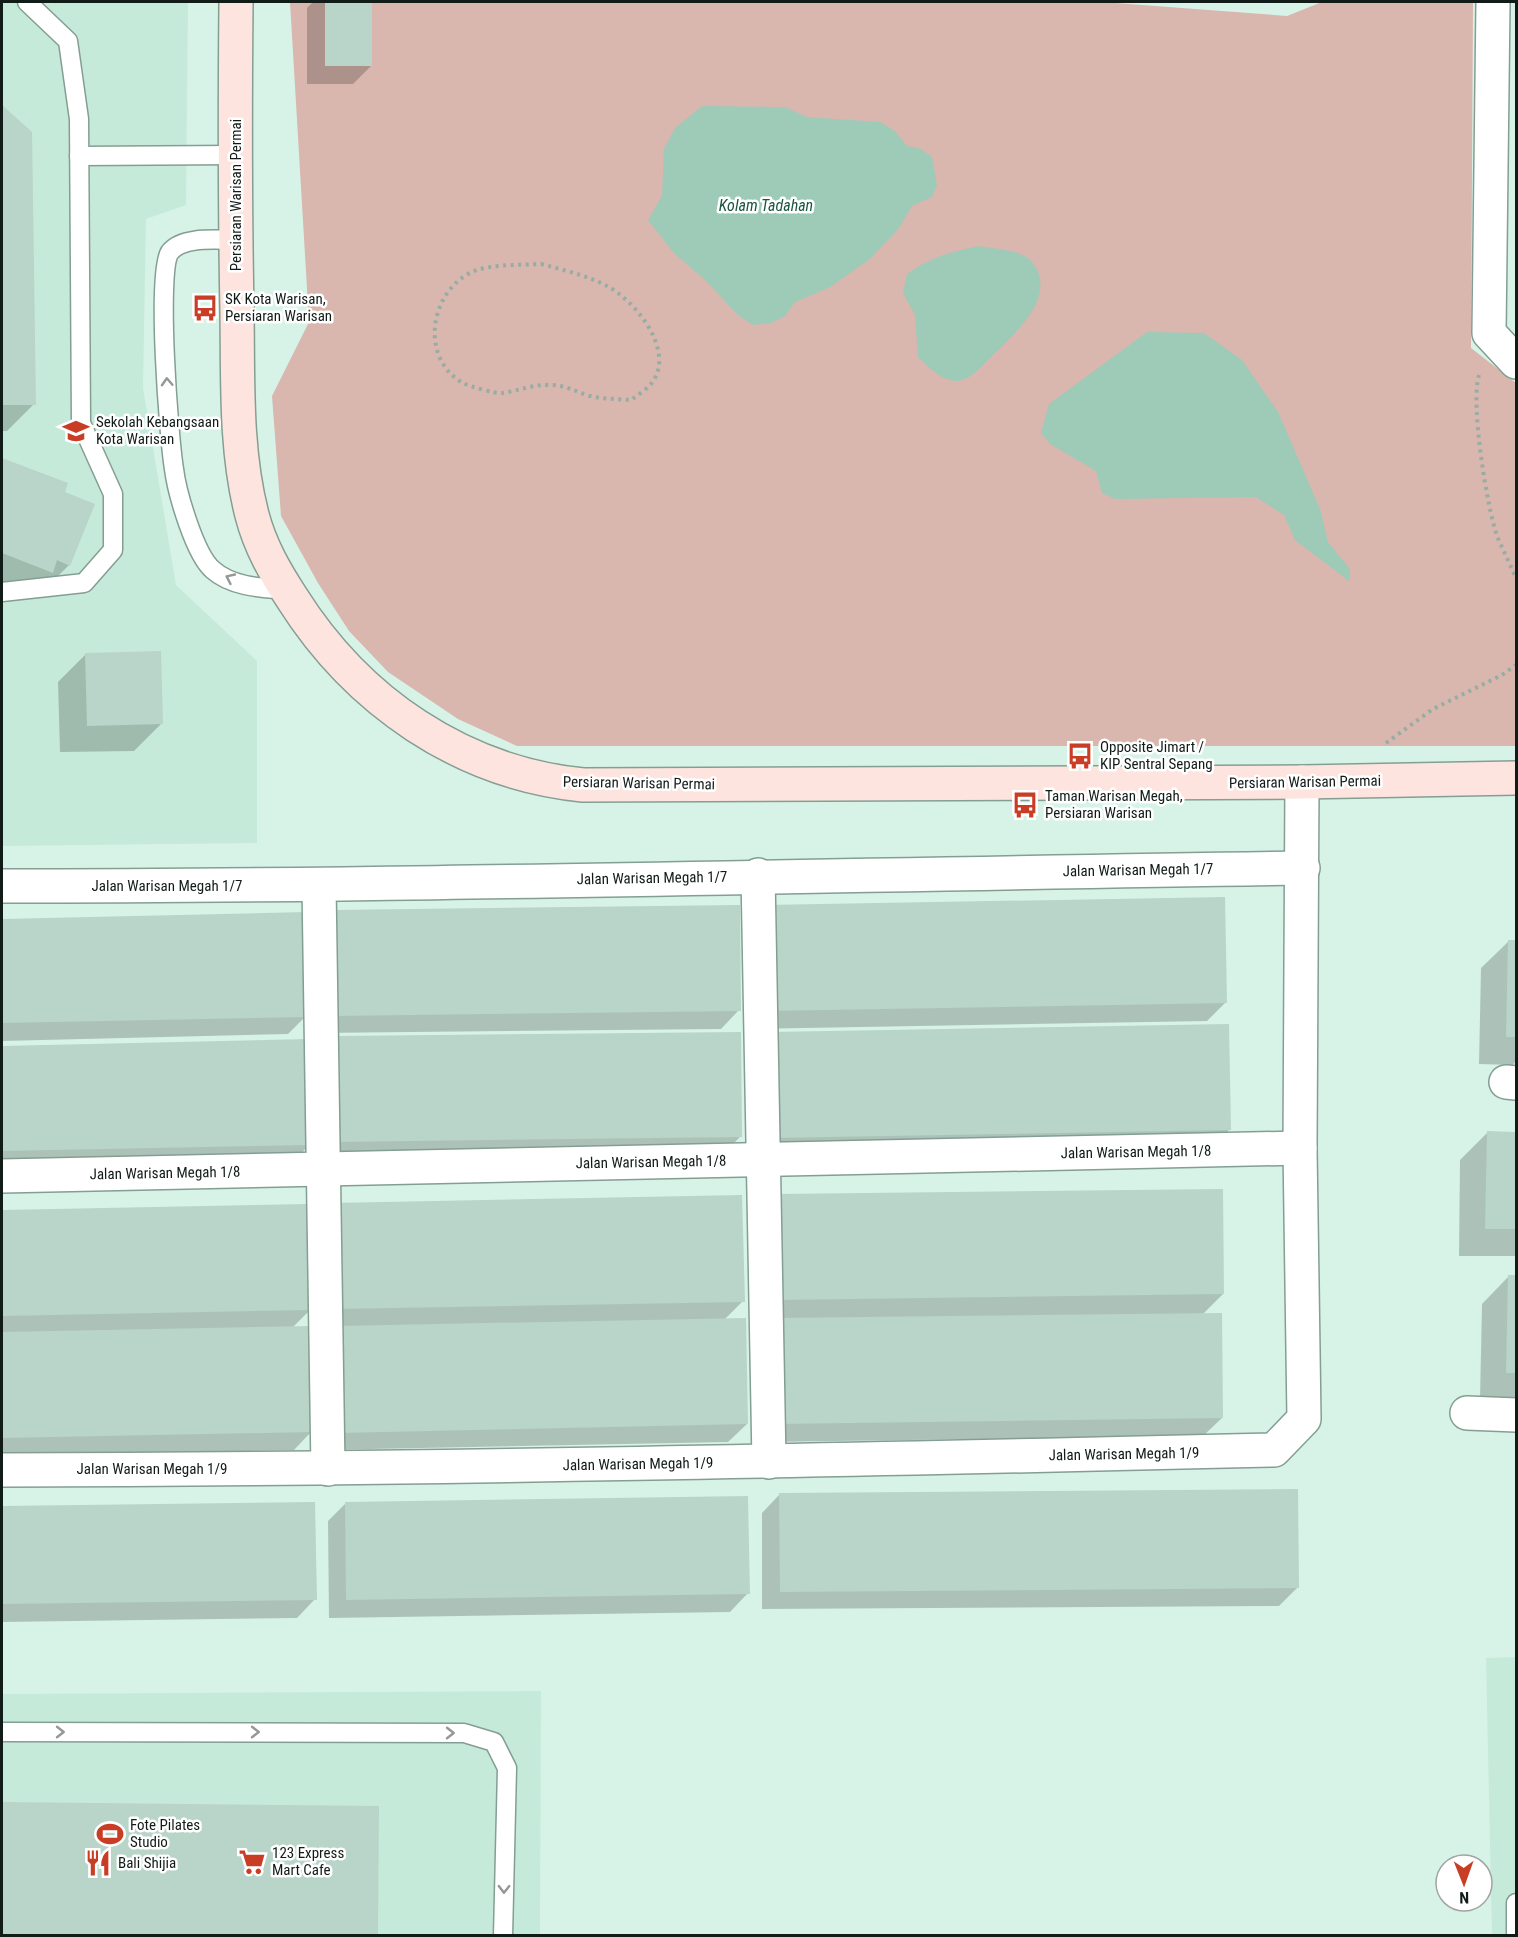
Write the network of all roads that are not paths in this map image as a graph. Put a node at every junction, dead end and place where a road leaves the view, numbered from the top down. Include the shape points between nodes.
1 (27, 2) edge
2 (236, 2) edge
3 (1493, 2) edge
4 (1505, 59) edge
5 (79, 156) junction
6 (235, 156) junction
7 (236, 240) junction
8 (1502, 347) edge
9 (286, 590) junction
10 (2, 592) edge
11 (1516, 778) edge
12 (1302, 782) junction
13 (1303, 868) junction
14 (758, 875) junction
15 (2, 886) edge
16 (319, 886) junction
17 (1300, 1148) junction
18 (765, 1160) junction
19 (322, 1169) junction
20 (2, 1176) edge
21 (1467, 1413) dead end
22 (1516, 1415) edge
23 (769, 1462) junction
24 (328, 1469) junction
25 (2, 1470) edge
26 (2, 1732) edge
27 (1516, 1903) edge
28 (503, 1935) edge
29 (1516, 1935) edge

1 - 5 lane via 68,41 79,119
2 - 6 street, Persiaran Warisan Permai
3 - 4 street
4 - 8 street
5 - 6 lane
5 - 10 lane via 81,423 113,494 113,550 84,583
6 - 7 street, Persiaran Warisan Permai
7 - 9 street, Persiaran Warisan Permai via 238,413 244,461 259,537
9 -> 7 lane via 247,586 212,570 192,537 174,471 165,267 170,252 182,244
9 - 12 street, Persiaran Warisan Permai via 310,627 386,706 468,755 551,782
11 - 12 street, Persiaran Warisan Permai
12 - 13 street
13 - 14 street, Jalan Warisan Megah 1/7
13 - 17 street
14 - 16 street, Jalan Warisan Megah 1/7
14 - 18 street
15 - 16 street, Jalan Warisan Megah 1/7
16 - 19 street
17 - 18 street, Jalan Warisan Megah 1/8
17 - 23 street, Jalan Warisan Megah 1/9 via 1304,1419 1274,1450
18 - 19 street, Jalan Warisan Megah 1/8
18 - 23 street
19 - 20 street, Jalan Warisan Megah 1/8
19 - 24 street
21 - 22 street
23 - 24 street, Jalan Warisan Megah 1/9
24 - 25 street, Jalan Warisan Megah 1/9
26 -> 28 lane via 464,1733 494,1742 507,1768
27 - 29 lane

